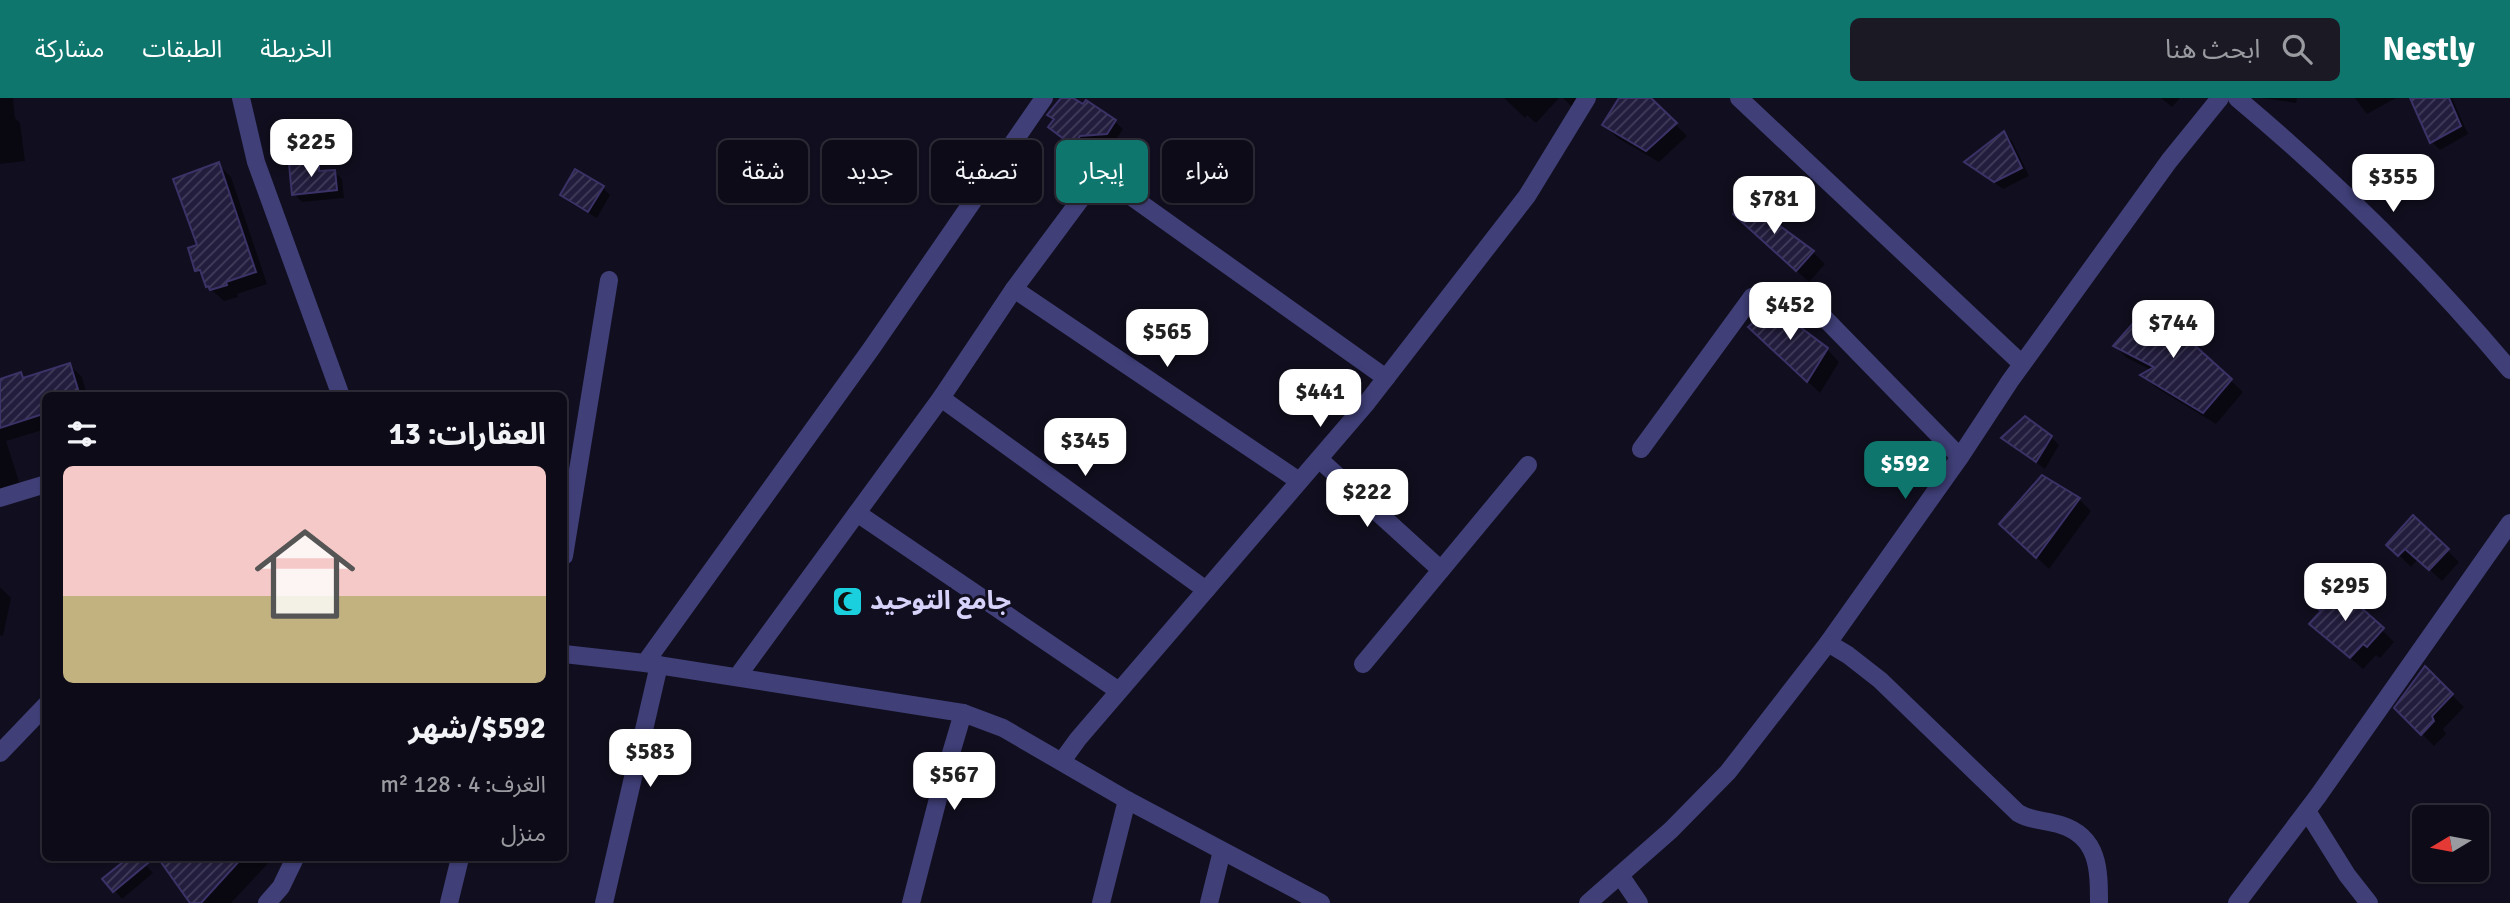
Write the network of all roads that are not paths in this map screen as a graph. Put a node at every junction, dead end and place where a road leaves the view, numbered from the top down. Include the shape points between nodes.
1 (242, 98) edge
2 (1044, 98) edge
3 (1587, 98) edge
4 (1739, 98) edge
5 (2220, 98) edge
6 (2237, 98) edge
7 (609, 280) dead end
8 (1014, 289) junction
9 (2022, 365) junction
10 (2510, 370) edge
11 (1386, 378) junction
12 (335, 392) edge
13 (941, 398) junction
14 (1641, 449) dead end
15 (1960, 457) junction
16 (1320, 460) junction
17 (1528, 466) dead end
18 (1299, 481) junction
19 (42, 485) edge
20 (0, 498) edge
21 (857, 513) junction
22 (2510, 523) edge
23 (567, 538) edge
24 (1441, 570) junction
25 (1206, 590) junction
26 (1828, 643) junction
27 (567, 654) edge
28 (652, 664) junction
29 (1363, 664) dead end
30 (737, 677) junction
31 (1119, 691) junction
32 (42, 709) edge
33 (963, 713) junction
34 (0, 753) edge
35 (1062, 761) junction
36 (1127, 800) junction
37 (2307, 811) junction
38 (1222, 851) junction
39 (294, 861) edge
40 (459, 861) edge
41 (1620, 875) junction
42 (283, 895) edge
43 (1317, 902) edge
44 (267, 903) edge
45 (449, 903) edge
46 (604, 903) edge
47 (911, 903) edge
48 (1101, 903) edge
49 (1209, 903) edge
50 (1588, 903) edge
51 (1639, 903) edge
52 (2099, 903) edge
53 (2237, 903) edge
54 (2369, 903) edge

1 - 12 street via 256,163
2 - 28 street
3 - 11 street via 1527,195
4 - 9 street
5 - 9 street
6 - 10 street via 2359,206 2467,318
7 - 23 street
8 - 11 street via 1092,184 1107,181
8 - 13 street
8 - 18 street
9 - 15 street
11 - 16 street
13 - 21 street
13 - 25 street
14 - 15 street via 1752,297 1775,291 1806,299
15 - 26 street
16 - 18 street
16 - 24 street
17 - 24 street
18 - 25 street
19 - 20 street
21 - 30 street
21 - 31 street
22 - 37 street
24 - 29 street
25 - 31 street
26 - 41 street via 1728,772
26 - 52 street via 1880,680 2018,813 2060,825 2084,838 2098,864
27 - 28 street
28 - 30 street
28 - 46 street
30 - 33 street
31 - 35 street
32 - 34 street
33 - 35 street via 1003,728
33 - 47 street
35 - 36 street
36 - 38 street
36 - 48 street
37 - 53 street
37 - 54 street
38 - 43 street
38 - 49 street
39 - 42 street
40 - 45 street
41 - 50 street
41 - 51 street
42 - 44 street

